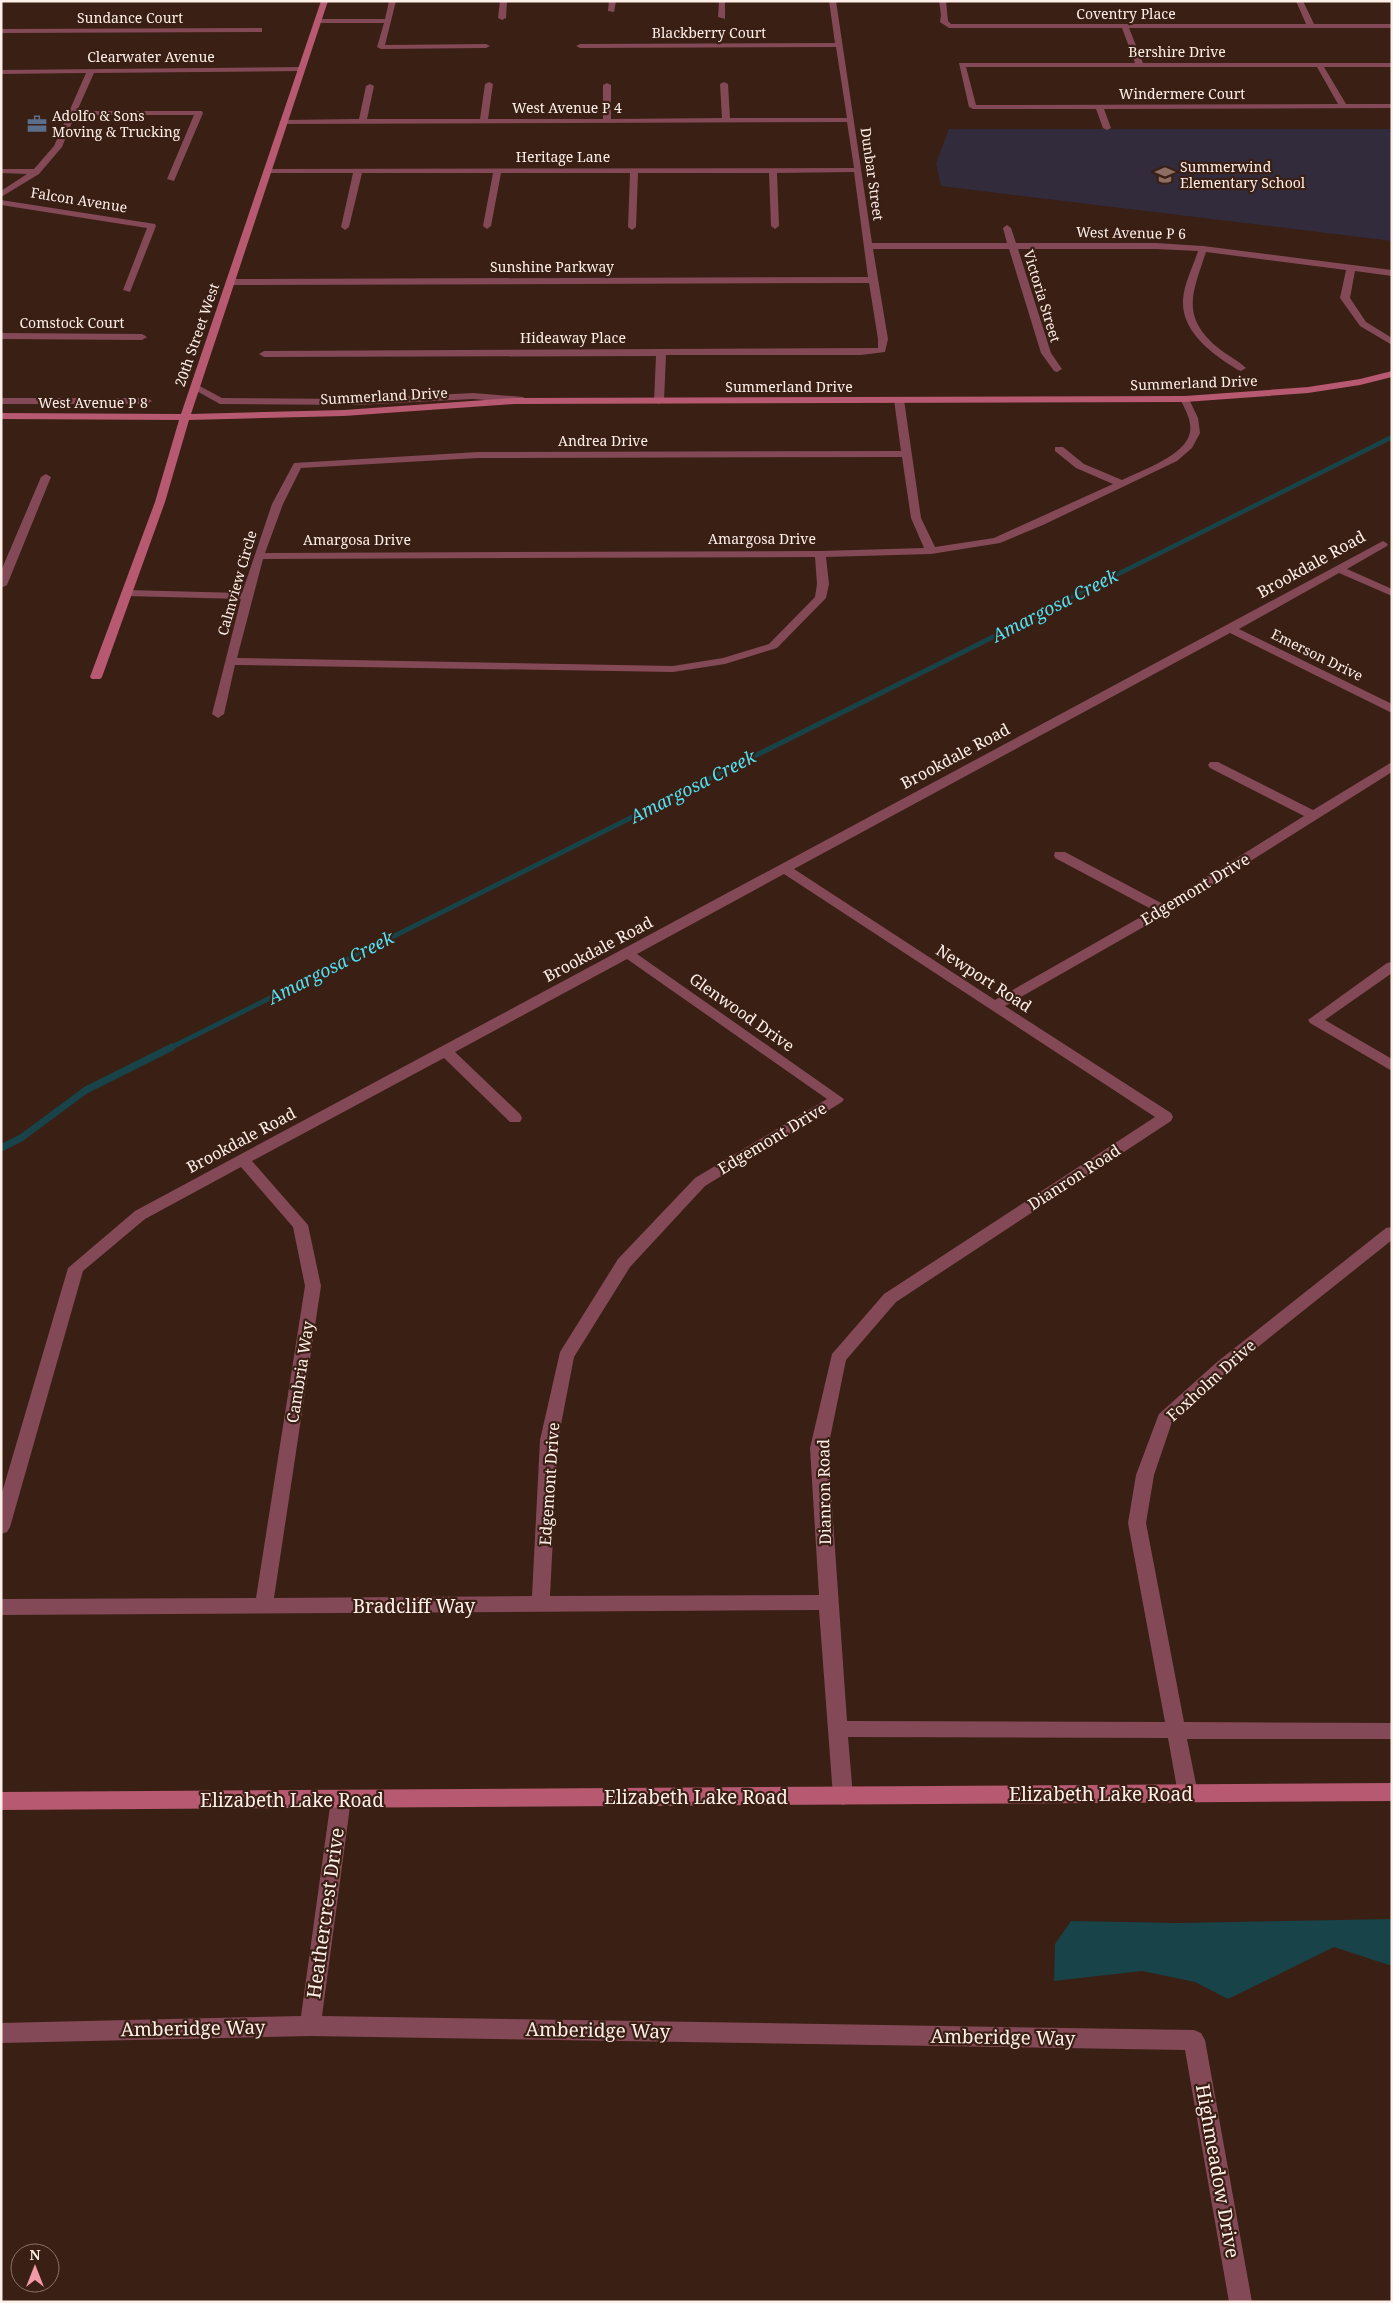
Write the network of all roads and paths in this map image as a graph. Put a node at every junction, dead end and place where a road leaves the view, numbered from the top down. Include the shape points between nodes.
1 (325, 1) edge
2 (393, 1) edge
3 (504, 1) edge
4 (613, 1) edge
5 (722, 1) edge
6 (832, 1) edge
7 (942, 1) edge
8 (1299, 1) edge
9 (612, 11) dead end
10 (502, 18) dead end
11 (722, 18) dead end
12 (388, 20) junction
13 (319, 21) junction
14 (1125, 26) junction
15 (1311, 26) junction
16 (1392, 26) edge
17 (260, 30) dead end
18 (1, 31) edge
19 (839, 45) junction
20 (486, 46) dead end
21 (580, 46) dead end
22 (1140, 64) junction
23 (1319, 65) junction
24 (1392, 65) edge
25 (300, 69) junction
26 (91, 70) junction
27 (1, 72) edge
28 (488, 84) dead end
29 (724, 84) dead end
30 (607, 85) dead end
31 (370, 86) dead end
32 (1099, 106) junction
33 (1343, 106) junction
34 (1392, 106) edge
35 (973, 107) joint
36 (73, 113) junction
37 (726, 120) junction
38 (851, 120) junction
39 (484, 121) junction
40 (607, 121) junction
41 (283, 122) junction
42 (363, 122) junction
43 (1107, 128) dead end
44 (772, 170) junction
45 (858, 170) junction
46 (1, 171) edge
47 (268, 171) junction
48 (358, 171) junction
49 (497, 171) junction
50 (634, 171) junction
51 (36, 172) junction
52 (171, 179) dead end
53 (1, 195) edge
54 (1, 202) edge
55 (487, 226) dead end
56 (775, 226) dead end
57 (345, 227) dead end
58 (632, 227) dead end
59 (1007, 228) dead end
60 (868, 246) junction
61 (1012, 246) junction
62 (1203, 249) junction
63 (1351, 268) junction
64 (1392, 273) edge
65 (874, 280) junction
66 (231, 282) junction
67 (127, 290) dead end
68 (1, 336) edge
69 (142, 337) dead end
70 (1392, 342) edge
71 (882, 350) joint
72 (661, 351) junction
73 (264, 354) dead end
74 (1241, 368) dead end
75 (1057, 369) dead end
76 (1392, 374) edge
77 (196, 387) junction
78 (1185, 399) junction
79 (659, 400) junction
80 (898, 400) junction
81 (1, 401) edge
82 (147, 401) dead end
83 (532, 401) junction
84 (1, 416) edge
85 (185, 417) junction
86 (1059, 449) dead end
87 (907, 454) junction
88 (298, 465) joint
89 (46, 476) dead end
90 (1121, 483) junction
91 (1383, 544) dead end
92 (1, 548) edge
93 (17, 548) junction
94 (931, 551) junction
95 (820, 554) junction
96 (259, 556) junction
97 (1339, 569) junction
98 (1, 585) edge
99 (127, 593) junction
100 (1392, 593) edge
101 (246, 596) junction
102 (1230, 629) junction
103 (230, 661) junction
104 (96, 677) dead end
105 (1392, 709) edge
106 (218, 714) dead end
107 (1214, 765) dead end
108 (1392, 766) edge
109 (1315, 816) junction
110 (1060, 855) dead end
111 (783, 868) junction
112 (1163, 910) junction
113 (628, 953) junction
114 (1392, 966) edge
115 (995, 1006) junction
116 (446, 1050) junction
117 (1392, 1066) edge
118 (838, 1099) joint
119 (1166, 1116) joint
120 (515, 1118) dead end
121 (242, 1159) junction
122 (1392, 1232) edge
123 (1, 1527) edge
124 (828, 1602) junction
125 (541, 1605) junction
126 (264, 1606) junction
127 (1, 1607) edge
128 (837, 1729) junction
129 (1176, 1730) junction
130 (1392, 1731) edge
131 (1392, 1792) edge
132 (1188, 1794) junction
133 (843, 1796) junction
134 (341, 1799) junction
135 (1, 1801) edge
136 (310, 2026) junction
137 (1, 2033) edge
138 (1194, 2040) joint
139 (1241, 2302) edge

1 - 13 street, 20th Street West
2 - 12 street
3 - 10 street
4 - 9 street
5 - 11 street
6 - 19 street, Dunbar Street
7 - 14 street, Coventry Place via 944,22 949,26
8 - 15 street
12 - 13 street
12 - 20 street via 381,46
13 - 25 street, 20th Street West
14 - 15 street, Coventry Place
14 - 22 street
15 - 16 street, Coventry Place
17 - 18 street, Sundance Court
19 - 21 street, Blackberry Court
19 - 38 street, Dunbar Street
22 - 23 street, Bershire Drive
22 - 35 street, Bershire Drive via 962,65
23 - 24 street, Bershire Drive
23 - 33 street
25 - 26 street, Clearwater Avenue
25 - 41 street, 20th Street West
26 - 27 street, Clearwater Avenue
26 - 36 street
28 - 39 street
29 - 37 street
30 - 40 street
31 - 42 street
32 - 33 street, Windermere Court
32 - 35 street, Windermere Court
32 - 43 street
33 - 34 street, Windermere Court
36 - 51 street via 58,147
36 - 52 street via 199,113
37 - 38 street, West Avenue P 4
37 - 40 street, West Avenue P 4
38 - 45 street, Dunbar Street
39 - 40 street, West Avenue P 4
39 - 42 street, West Avenue P 4
41 - 42 street, West Avenue P 4
41 - 47 street, 20th Street West
44 - 45 street, Heritage Lane
44 - 50 street, Heritage Lane
44 - 56 street
45 - 60 street, Dunbar Street
46 - 51 street
47 - 48 street, Heritage Lane
47 - 66 street, 20th Street West
48 - 49 street, Heritage Lane
48 - 57 street
49 - 50 street, Heritage Lane
49 - 55 street
50 - 58 street
51 - 53 street
54 - 67 street, Falcon Avenue via 152,226
59 - 61 street, Victoria Street
60 - 61 street, West Avenue P 6
60 - 65 street, Dunbar Street
61 - 62 street, West Avenue P 6
61 - 75 street, Victoria Street via 1046,353
62 - 63 street, West Avenue P 6
62 - 74 street via 1187,300 1188,314 1196,329 1219,354
63 - 64 street, West Avenue P 6
63 - 70 street via 1345,298 1363,324
65 - 66 street, Sunshine Parkway
65 - 71 street, Dunbar Street
66 - 77 street, 20th Street West
68 - 69 street, Comstock Court
71 - 72 street, Hideaway Place
72 - 73 street, Hideaway Place
72 - 79 street
76 - 78 street, Summerland Drive via 1308,390
77 - 83 street via 220,401 356,402 473,396
77 - 85 street, 20th Street West
78 - 80 street, Summerland Drive
78 - 90 street, Amargosa Drive via 1194,417 1196,432 1189,448
79 - 80 street, Summerland Drive
79 - 83 street, Summerland Drive
80 - 87 street
81 - 82 street, West Avenue P 8
83 - 85 street, Summerland Drive via 344,413
84 - 85 street, West Avenue P 8
85 - 99 street, 20th Street West via 160,502
86 - 90 street via 1080,466
87 - 88 street, Andrea Drive via 478,455
87 - 94 street via 916,518
88 - 96 street, Calmview Circle via 275,508
89 - 93 street
90 - 94 street, Amargosa Drive via 996,541
91 - 97 street, Brookdale Road
92 - 93 street
93 - 98 street
94 - 95 street, Amargosa Drive
95 - 96 street, Amargosa Drive
95 - 103 street via 823,584 820,598 773,646 725,661 673,669
96 - 101 street, Calmview Circle
97 - 100 street
97 - 102 street, Brookdale Road
99 - 101 street
99 - 104 street, 20th Street West
101 - 103 street, Calmview Circle
102 - 105 street, Emerson Drive
102 - 111 street, Brookdale Road
103 - 106 street, Calmview Circle
107 - 109 street
108 - 109 street, Edgemont Drive
109 - 112 street, Edgemont Drive
110 - 112 street
111 - 113 street, Brookdale Road
111 - 115 street, Newport Road
112 - 115 street, Edgemont Drive
113 - 116 street, Brookdale Road
113 - 118 street, Glenwood Drive
114 - 117 street via 1315,1020
115 - 119 street, Newport Road
116 - 120 street
116 - 121 street, Brookdale Road
118 - 125 street, Edgemont Drive via 700,1182 624,1263 566,1356 549,1440
119 - 124 street, Dianron Road via 890,1298 838,1358 819,1448
121 - 123 street, Brookdale Road via 140,1215 76,1268
121 - 126 street, Cambria Way via 300,1225 313,1286
122 - 129 street, Foxholm Drive via 1223,1366 1164,1418 1145,1475 1137,1523
124 - 125 street, Bradcliff Way
124 - 128 street, Dianron Road
125 - 126 street, Bradcliff Way
126 - 127 street, Bradcliff Way
128 - 129 street
128 - 133 street, Dianron Road
129 - 130 street
129 - 132 street, Foxholm Drive
131 - 132 street, Elizabeth Lake Road
132 - 133 street, Elizabeth Lake Road
133 - 134 street, Elizabeth Lake Road
134 - 135 street, Elizabeth Lake Road
134 - 136 street, Heathercrest Drive
136 - 137 street, Amberidge Way
136 - 138 street, Amberidge Way
138 - 139 street, Highmeadow Drive

